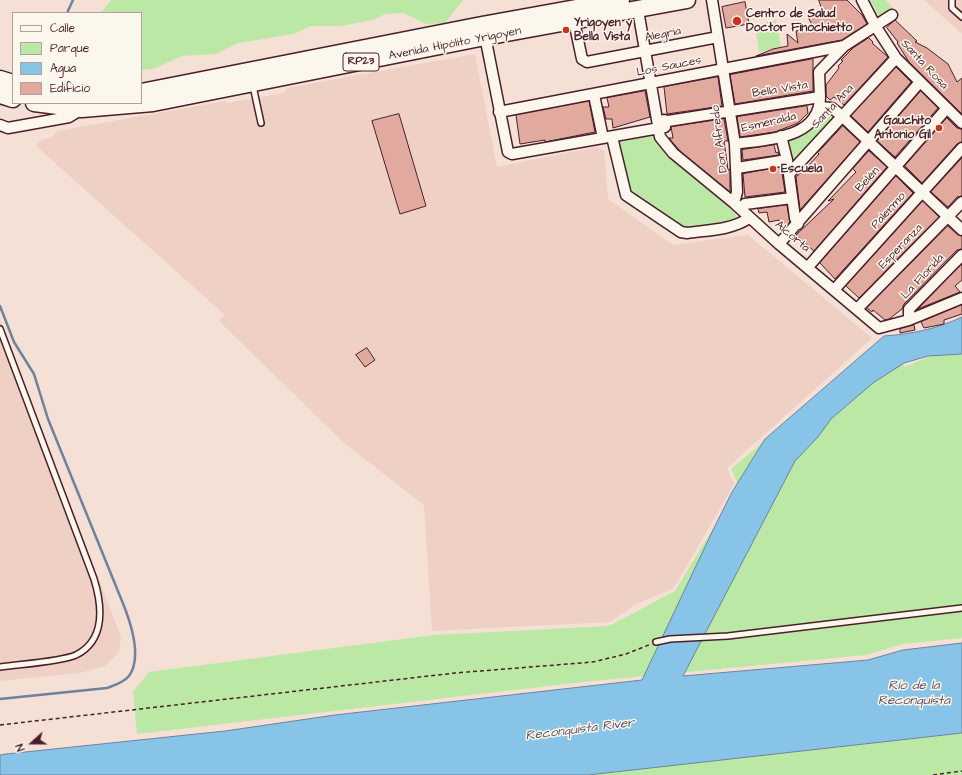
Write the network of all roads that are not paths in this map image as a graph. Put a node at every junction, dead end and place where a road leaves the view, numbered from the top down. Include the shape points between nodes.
1 (621, 0) edge
2 (687, 0) edge
3 (712, 0) edge
4 (862, 0) edge
5 (952, 0) edge
6 (641, 9) junction
7 (892, 15) dead end
8 (962, 17) edge
9 (574, 21) junction
10 (876, 27) junction
11 (484, 31) junction
12 (718, 37) junction
13 (844, 46) junction
14 (648, 51) junction
15 (816, 52) junction
16 (896, 58) junction
17 (723, 70) junction
18 (819, 72) junction
19 (251, 78) junction
20 (0, 79) edge
21 (920, 82) junction
22 (12, 83) edge
23 (654, 83) junction
24 (142, 92) edge
25 (594, 95) junction
26 (0, 96) edge
27 (12, 99) edge
28 (820, 102) junction
29 (42, 104) edge
30 (141, 104) edge
31 (142, 104) edge
32 (947, 108) junction
33 (82, 109) junction
34 (731, 111) junction
35 (499, 112) junction
36 (842, 116) junction
37 (261, 123) dead end
38 (962, 123) edge
39 (663, 125) junction
40 (0, 126) edge
41 (781, 136) junction
42 (607, 138) junction
43 (869, 142) junction
44 (735, 144) junction
45 (962, 148) edge
46 (787, 160) junction
47 (737, 168) junction
48 (896, 168) junction
49 (789, 174) junction
50 (922, 194) junction
51 (792, 198) junction
52 (962, 202) edge
53 (737, 206) junction
54 (948, 217) junction
55 (749, 218) junction
56 (798, 224) junction
57 (962, 230) edge
58 (779, 244) junction
59 (962, 255) edge
60 (808, 267) junction
61 (834, 290) junction
62 (962, 298) edge
63 (857, 309) junction
64 (909, 320) junction
65 (0, 329) edge
66 (962, 608) edge
67 (656, 642) road end
68 (0, 667) edge

1 - 11 main road, Avenida Hipólito Yrigoyen / RP23
2 - 6 main road, Avenida Hipólito Yrigoyen / RP23
3 - 12 street, Don Alfredo
4 - 10 street, Santa Rosa
5 - 8 lane via 952,8
6 - 9 main road, Avenida Hipólito Yrigoyen / RP23
6 - 14 street, Alcorta
7 - 10 street, Los Sauces
9 - 11 main road, Avenida Hipólito Yrigoyen / RP23
9 - 14 street, Alegria via 584,62
10 - 13 street, Los Sauces
10 - 16 street, Santa Rosa
11 - 19 main road, Avenida Hipólito Yrigoyen / RP23
11 - 35 street, Bella Vista
12 - 14 street, Alegria
12 - 17 street, Don Alfredo
13 - 15 street, Los Sauces
13 - 18 street, Los Sauces
14 - 23 street, Alcorta
15 - 17 street, Los Sauces
15 - 18 street
16 - 21 street, Santa Rosa
16 - 36 street, Santa Ana
17 - 23 street, Los Sauces
17 - 34 street, Don Alfredo
18 - 28 street
19 - 24 main road, Avenida Hipólito Yrigoyen / RP23
19 - 31 main road, Avenida Hipólito Yrigoyen / RP23
19 - 37 lane
20 - 22 main road
21 - 32 street, Santa Rosa
21 - 43 street
23 - 25 street, Los Sauces
23 - 39 street, Alcorta
25 - 35 street, Los Sauces
25 - 42 street
26 - 27 main road
28 - 34 street, Bella Vista
28 - 36 street, Bella Vista
28 - 41 street, Esmeralda via 818,113 804,129
29 - 33 main road, Avenida Hipólito Yrigoyen / RP23
30 - 33 main road, Avenida Hipólito Yrigoyen / RP23
32 - 38 street, Santa Rosa
32 - 48 street, Belén
33 - 40 street via 69,117 8,128
34 - 39 street, Bella Vista via 668,121
34 - 44 street, Don Alfredo
35 - 42 street, Bella Vista via 508,152 512,154
36 - 43 street, Bella Vista
36 - 49 street, Santa Ana
39 - 42 street, Bella Vista
39 - 53 street, Alcorta via 660,137 673,153
41 - 44 street, Esmeralda
41 - 46 street
42 - 55 street via 626,195 682,232 736,226
43 - 48 street, Bella Vista
43 - 56 street
44 - 47 street, Don Alfredo
45 - 50 street, Palermo
46 - 47 street
46 - 49 street
47 - 53 street, Don Alfredo
48 - 50 street, Bella Vista
48 - 60 street, Belén
49 - 51 street
50 - 54 street, Bella Vista
50 - 61 street, Palermo
51 - 53 street
51 - 56 street
52 - 54 street, Esperanza
53 - 55 street, Alcorta
54 - 57 street, Bella Vista
54 - 63 street, Esperanza
55 - 58 street, Alcorta
56 - 58 street
58 - 60 street, Alcorta
59 - 64 street, La Florida via 909,309
60 - 61 street, Alcorta
61 - 63 street, Alcorta
62 - 64 street
63 - 64 street, Alcorta via 879,328
65 - 68 lane via 94,579 101,614 99,626 90,643 76,655
66 - 67 lane

